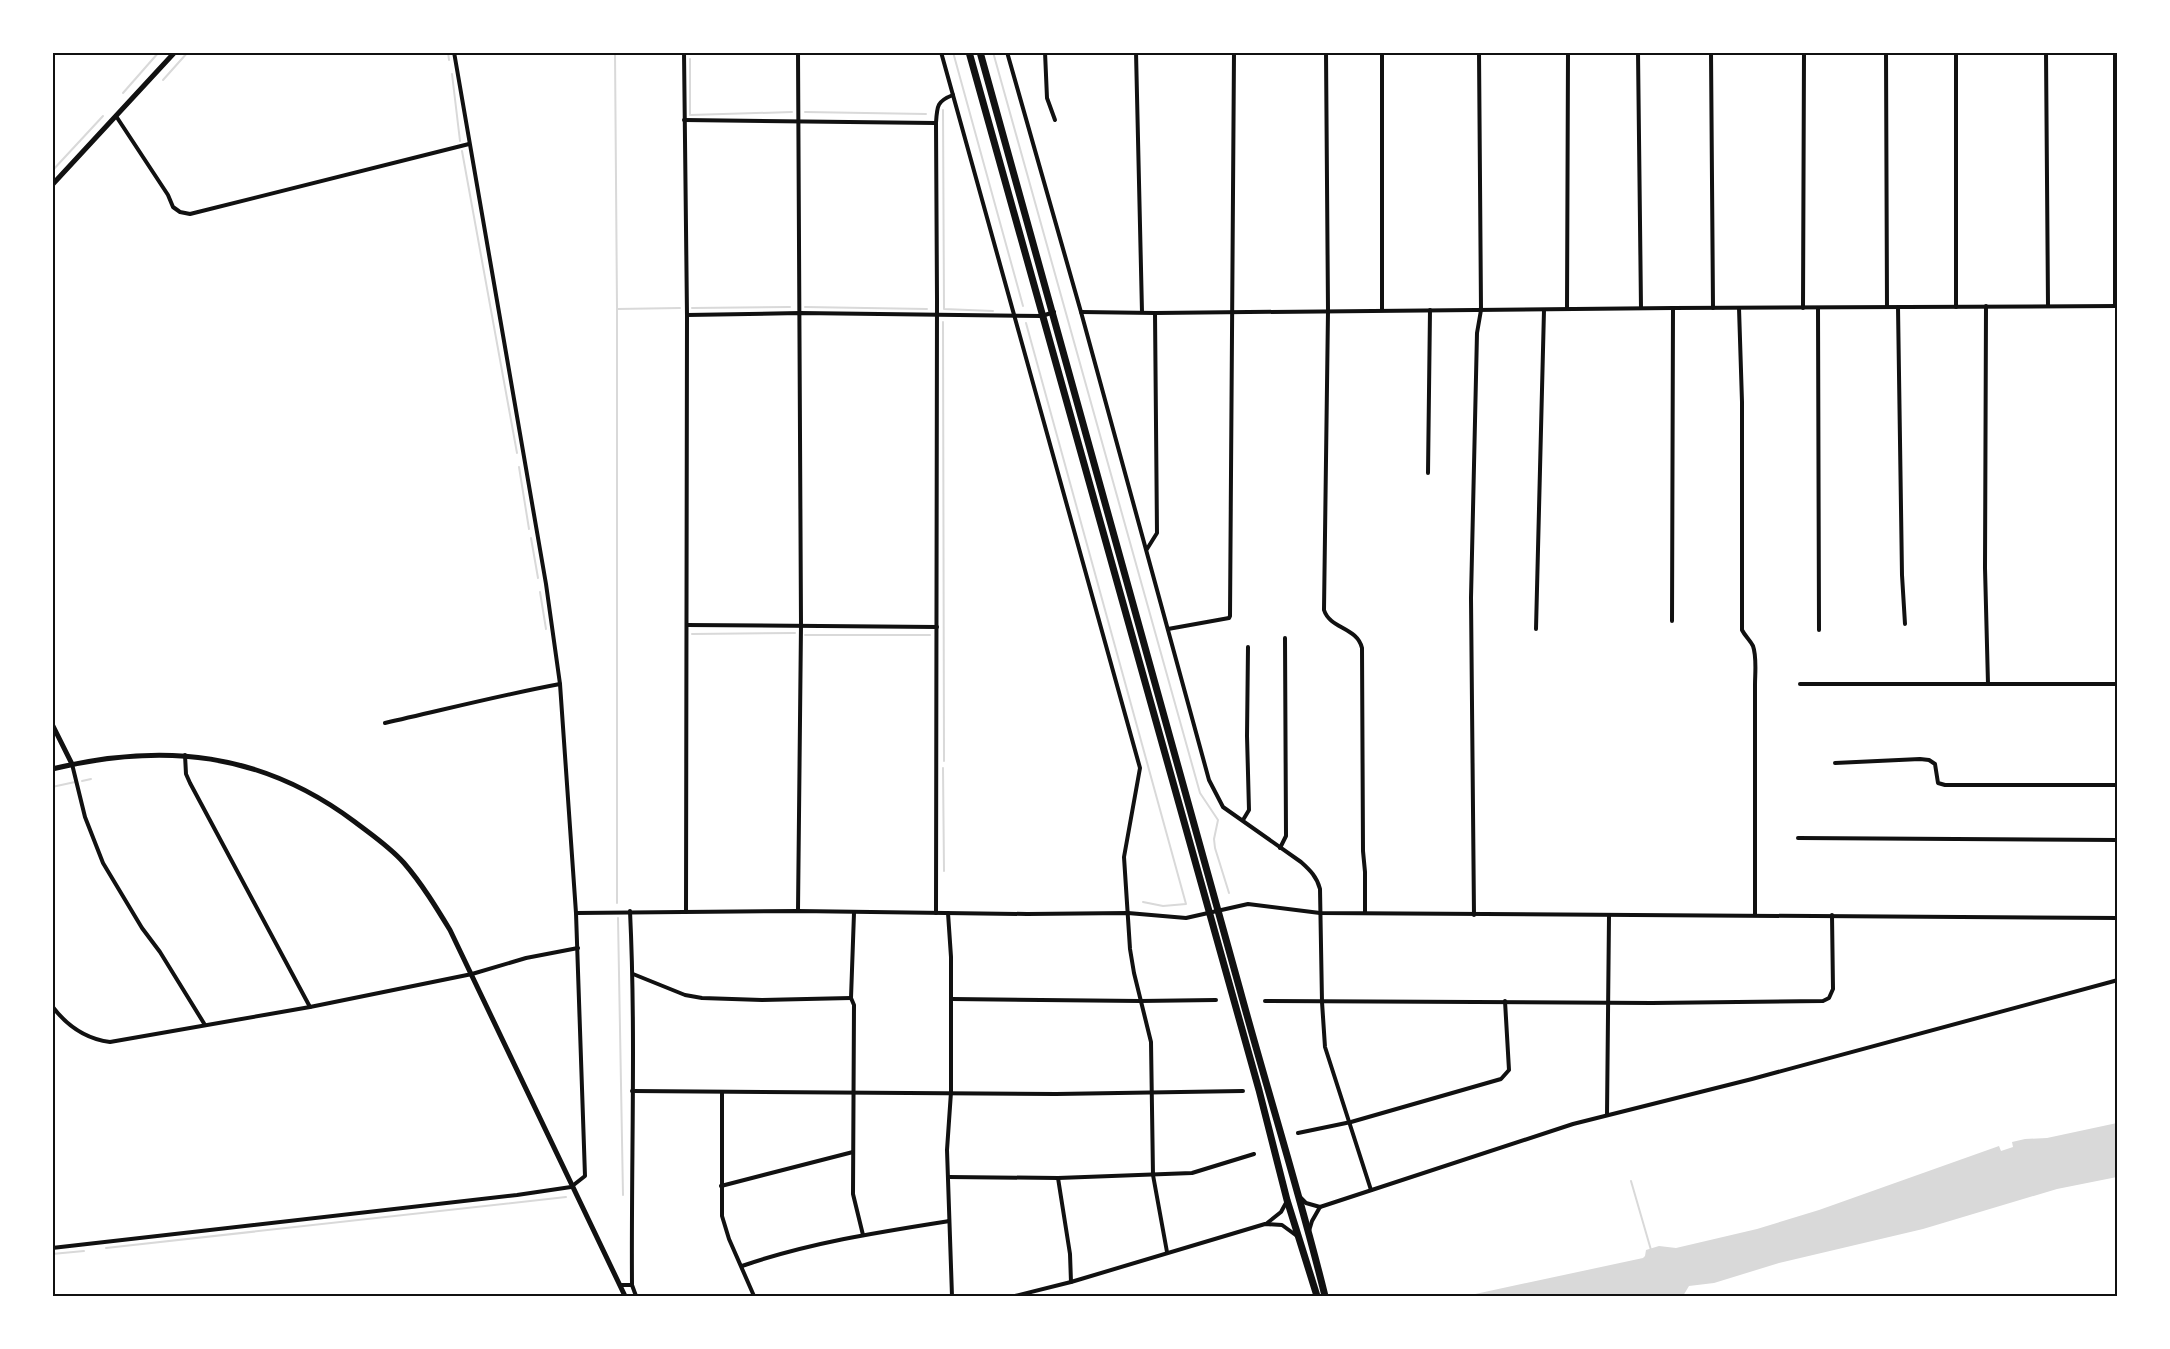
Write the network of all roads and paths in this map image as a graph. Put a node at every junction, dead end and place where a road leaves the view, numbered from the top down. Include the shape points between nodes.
1 (175, 52) edge
2 (454, 52) edge
3 (684, 52) edge
4 (798, 52) edge
5 (941, 52) edge
6 (969, 52) edge
7 (980, 52) edge
8 (1007, 52) edge
9 (1045, 52) edge
10 (1136, 52) edge
11 (1234, 52) edge
12 (1326, 52) edge
13 (1382, 52) edge
14 (1479, 52) edge
15 (1568, 52) edge
16 (1638, 52) edge
17 (1711, 52) edge
18 (1804, 52) edge
19 (1886, 52) edge
20 (1956, 52) edge
21 (2046, 52) edge
22 (2115, 52) edge
23 (953, 95) junction
24 (116, 116) junction
25 (684, 120) junction
26 (1055, 120) dead end
27 (798, 121) junction
28 (936, 123) junction
29 (469, 144) junction
30 (52, 185) edge
31 (1986, 306) junction
32 (2048, 306) junction
33 (2116, 306) edge
34 (1887, 307) junction
35 (1898, 307) junction
36 (1956, 307) junction
37 (1641, 308) junction
38 (1673, 308) junction
39 (1713, 308) junction
40 (1739, 308) junction
41 (1803, 308) junction
42 (1818, 308) junction
43 (1567, 309) junction
44 (1382, 310) junction
45 (1430, 310) junction
46 (1481, 310) junction
47 (1544, 310) junction
48 (1233, 311) junction
49 (1328, 311) junction
50 (1054, 312) junction
51 (1081, 312) junction
52 (1142, 312) junction
53 (800, 313) junction
54 (1155, 313) junction
55 (937, 314) junction
56 (687, 315) junction
57 (1013, 315) junction
58 (1042, 316) junction
59 (1428, 473) dead end
60 (1147, 550) junction
61 (1672, 621) dead end
62 (1905, 624) dead end
63 (687, 625) junction
64 (801, 625) junction
65 (937, 627) junction
66 (1168, 629) junction
67 (1536, 629) dead end
68 (1819, 630) dead end
69 (1285, 638) dead end
70 (1248, 647) dead end
71 (560, 684) junction
72 (1800, 684) dead end
73 (1988, 684) junction
74 (2118, 684) edge
75 (385, 723) dead end
76 (52, 724) edge
77 (184, 755) junction
78 (1835, 763) dead end
79 (72, 764) junction
80 (52, 769) edge
81 (2118, 785) edge
82 (1243, 820) junction
83 (1798, 838) dead end
84 (2118, 840) edge
85 (1280, 848) junction
86 (630, 911) junction
87 (798, 911) junction
88 (1219, 911) junction
89 (686, 912) junction
90 (576, 913) junction
91 (854, 913) junction
92 (936, 913) junction
93 (948, 913) junction
94 (1128, 913) junction
95 (1320, 913) junction
96 (1365, 913) junction
97 (1209, 914) junction
98 (1474, 915) junction
99 (1755, 915) junction
100 (1832, 915) junction
101 (1609, 916) junction
102 (2118, 918) edge
103 (578, 948) junction
104 (472, 974) junction
105 (633, 974) junction
106 (2118, 980) edge
107 (851, 998) junction
108 (951, 999) junction
109 (1216, 1000) dead end
110 (1140, 1001) junction
111 (1265, 1001) dead end
112 (1505, 1001) junction
113 (1322, 1002) junction
114 (1607, 1002) junction
115 (52, 1006) edge
116 (310, 1007) junction
117 (205, 1025) junction
118 (632, 1091) junction
119 (1243, 1091) dead end
120 (722, 1092) junction
121 (951, 1092) junction
122 (853, 1093) junction
123 (1152, 1093) junction
124 (1607, 1115) junction
125 (1351, 1122) junction
126 (1298, 1133) dead end
127 (853, 1152) junction
128 (1254, 1154) dead end
129 (1154, 1175) junction
130 (949, 1178) junction
131 (1058, 1178) junction
132 (721, 1186) junction
133 (571, 1187) junction
134 (1371, 1190) junction
135 (1299, 1196) junction
136 (1287, 1200) junction
137 (1320, 1207) junction
138 (949, 1221) junction
139 (1265, 1224) junction
140 (1309, 1231) junction
141 (863, 1235) junction
142 (1298, 1238) junction
143 (52, 1248) edge
144 (1167, 1252) junction
145 (742, 1266) junction
146 (1071, 1282) junction
147 (621, 1285) junction
148 (632, 1285) junction
149 (625, 1296) edge
150 (636, 1296) edge
151 (754, 1296) edge
152 (952, 1296) edge
153 (1015, 1296) edge
154 (1317, 1296) edge
155 (1325, 1296) edge

1 - 24 street
2 - 29 street
3 - 25 street
4 - 27 street
5 - 23 street
6 - 58 main road
7 - 50 main road
8 - 51 street
9 - 26 street via 1047,98
10 - 52 street
11 - 48 street
12 - 49 street
13 - 44 street
14 - 46 street
15 - 43 street
16 - 37 street
17 - 39 street
18 - 41 street
19 - 34 street
20 - 36 street
21 - 32 street
22 - 33 street
23 - 28 street via 939,104
23 - 57 street
24 - 29 street via 173,207 185,214
24 - 30 street
25 - 27 street
25 - 56 street
27 - 28 street
27 - 53 street
28 - 55 street
29 - 71 street
31 - 32 street
31 - 36 street
31 - 73 street
32 - 33 street
34 - 35 street
34 - 42 street
35 - 36 street
35 - 62 street
37 - 38 street
37 - 43 street
38 - 39 street
38 - 61 street
39 - 40 street
40 - 41 street
40 - 99 street via 1742,630 1754,652 1755,685
41 - 42 street
42 - 68 street
43 - 47 street
44 - 45 street
44 - 49 street
45 - 46 street
45 - 59 street
46 - 47 street
46 - 98 street via 1477,333 1471,598
47 - 67 street
48 - 49 street
48 - 54 street
48 - 66 street via 1230,617
49 - 96 street via 1324,610 1328,618 1358,638 1363,654
50 - 58 street
50 - 88 main road
51 - 52 street
51 - 60 street
52 - 54 street
53 - 55 street
53 - 56 street
53 - 64 street
54 - 60 street via 1157,533
55 - 57 street
55 - 65 street
56 - 63 street
57 - 58 street
57 - 94 street via 1140,768 1124,857
58 - 97 main road
60 - 66 street
63 - 64 street
63 - 89 street
64 - 65 street
64 - 87 street
65 - 92 street
66 - 82 street via 1209,780 1223,807
69 - 85 street via 1286,836
70 - 82 street via 1249,810
71 - 75 street
71 - 90 street
72 - 73 street
73 - 74 street
76 - 79 street
77 - 79 street via 133,756
77 - 104 street via 248,767 333,805 403,862 428,894
77 - 116 street via 190,783
78 - 81 street via 1929,760 1935,764 1938,783 1945,785
79 - 80 street
79 - 117 street via 85,817 103,863
82 - 85 street
83 - 84 street
85 - 95 street via 1309,868 1318,882
86 - 89 street
86 - 90 street
86 - 105 street
87 - 89 street
87 - 91 street
88 - 95 street via 1248,904
88 - 97 street
88 - 135 main road
90 - 103 street
91 - 92 street
91 - 107 street
92 - 93 street
93 - 94 street
93 - 108 street
94 - 97 street via 1186,918
94 - 110 street
95 - 96 street
95 - 113 street
96 - 98 street
97 - 136 main road
98 - 101 street
99 - 100 street
99 - 101 street
100 - 102 street
100 - 114 street via 1833,989 1823,1001
101 - 114 street
103 - 104 street
103 - 133 street via 586,1173 583,1180
104 - 116 street
104 - 133 street
105 - 107 street via 702,998
105 - 118 street
106 - 124 street
107 - 122 street
108 - 110 street
108 - 121 street
109 - 110 street
110 - 123 street via 1151,1042
111 - 113 street
112 - 113 street
112 - 114 street
112 - 125 street via 1509,1070 1505,1076
113 - 125 street via 1325,1047
114 - 124 street
115 - 117 street via 80,1033 110,1042
116 - 117 street
118 - 120 street
118 - 148 street
119 - 123 street
120 - 122 street
120 - 132 street
121 - 122 street
121 - 123 street
121 - 130 street
122 - 127 street
123 - 129 street
124 - 134 street
125 - 126 street
125 - 134 street
127 - 132 street
127 - 141 street via 853,1194
128 - 129 street via 1192,1173
129 - 131 street
129 - 144 street
130 - 131 street
130 - 138 street
131 - 146 street
132 - 145 street via 724,1222
133 - 143 street
133 - 147 street
134 - 137 street
135 - 137 street
135 - 140 main road
136 - 139 street via 1281,1212
136 - 142 main road
137 - 140 street
138 - 141 street
138 - 152 street
139 - 142 street via 1282,1225
139 - 144 street
140 - 155 main road
141 - 145 street
142 - 154 main road
144 - 146 street
145 - 151 street
146 - 153 street
147 - 148 street
147 - 149 street
148 - 150 street

